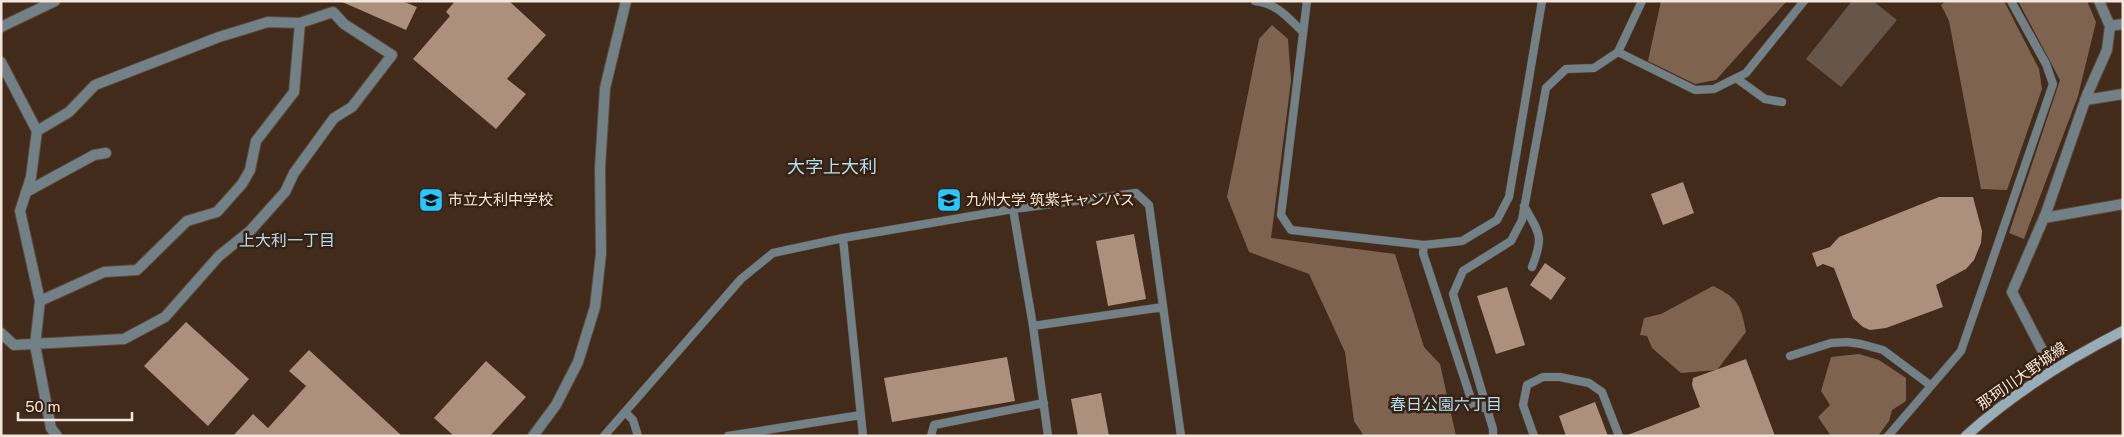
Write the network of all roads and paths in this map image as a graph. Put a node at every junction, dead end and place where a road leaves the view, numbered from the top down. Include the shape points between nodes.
1 (626, 1) edge
2 (1255, 1) edge
3 (1306, 1) edge
4 (1542, 1) edge
5 (1642, 1) edge
6 (1804, 1) edge
7 (2011, 1) edge
8 (2099, 1) edge
9 (52, 2) edge
10 (300, 23) junction
11 (2123, 24) edge
12 (2110, 26) junction
13 (1, 27) edge
14 (1303, 32) junction
15 (1618, 52) junction
16 (1, 62) edge
17 (1736, 78) junction
18 (2123, 94) edge
19 (2085, 100) junction
20 (1782, 102) dead end
21 (37, 131) junction
22 (106, 153) dead end
23 (26, 192) junction
24 (2123, 204) edge
25 (1524, 206) junction
26 (1013, 209) junction
27 (2044, 218) junction
28 (843, 238) junction
29 (1424, 245) junction
30 (1532, 267) dead end
31 (40, 301) junction
32 (1163, 307) junction
33 (1032, 326) junction
34 (2123, 331) edge
35 (1, 333) edge
36 (36, 345) junction
37 (1790, 356) dead end
38 (2052, 369) junction
39 (1930, 385) junction
40 (1044, 403) junction
41 (1487, 409) junction
42 (625, 412) junction
43 (862, 415) junction
44 (1048, 435) edge
45 (56, 436) edge
46 (533, 436) edge
47 (604, 436) edge
48 (638, 436) edge
49 (728, 436) edge
50 (864, 436) edge
51 (931, 436) edge
52 (1044, 436) edge
53 (1181, 436) edge
54 (1494, 436) edge
55 (1534, 436) edge
56 (1619, 436) edge
57 (1888, 436) edge
58 (1966, 436) edge

1 - 46 street via 605,88 600,168 601,254 595,307 578,362 556,405
2 - 14 lane via 1268,3 1279,10
3 - 14 lane
4 - 29 lane via 1509,197 1497,220 1462,241
5 - 15 lane
6 - 17 lane via 1746,73
7 - 39 lane via 2046,64 2053,84 1961,351
8 - 12 street
9 - 13 street
10 - 21 street via 268,22 219,37 94,86 69,112
10 - 31 street via 294,92 256,141 250,170 242,184 216,212 187,221 137,270 104,272
10 - 36 street via 332,12 344,24 392,55 352,107 334,118 284,192 250,231 219,256 165,317 124,339
11 - 12 street
12 - 19 street via 2107,50
14 - 29 lane via 1281,215 1284,222 1291,230
15 - 17 lane via 1695,90 1714,89
15 - 25 lane via 1594,68 1566,69 1546,88
16 - 21 street
17 - 20 lane via 1765,99
18 - 19 street
19 - 27 street
21 - 23 street
22 - 23 street via 94,155
23 - 31 street via 20,212
24 - 27 street
25 - 30 lane via 1537,228 1541,245
25 - 41 lane via 1522,220 1511,241 1462,271 1453,294
26 - 28 lane
26 - 32 lane via 1136,193 1149,205
26 - 33 lane
27 - 38 street via 2012,292
28 - 42 lane via 773,253 741,279
28 - 43 lane
29 - 41 lane via 1423,253 1473,405
31 - 36 street
32 - 33 lane
32 - 53 lane
33 - 40 lane
34 - 38 main road, 那珂川大野城線
35 - 36 street via 14,345
36 - 45 street via 51,428
37 - 39 lane via 1831,343 1861,344 1883,350
38 - 58 main road, 那珂川大野城線 via 1995,409
39 - 57 lane
40 - 44 lane
40 - 51 lane via 934,426
41 - 54 lane
42 - 47 lane
42 - 48 lane via 633,420
43 - 49 lane
43 - 50 lane
44 - 52 lane
55 - 56 lane via 1523,405 1527,385 1543,377 1560,377 1589,384 1602,392

